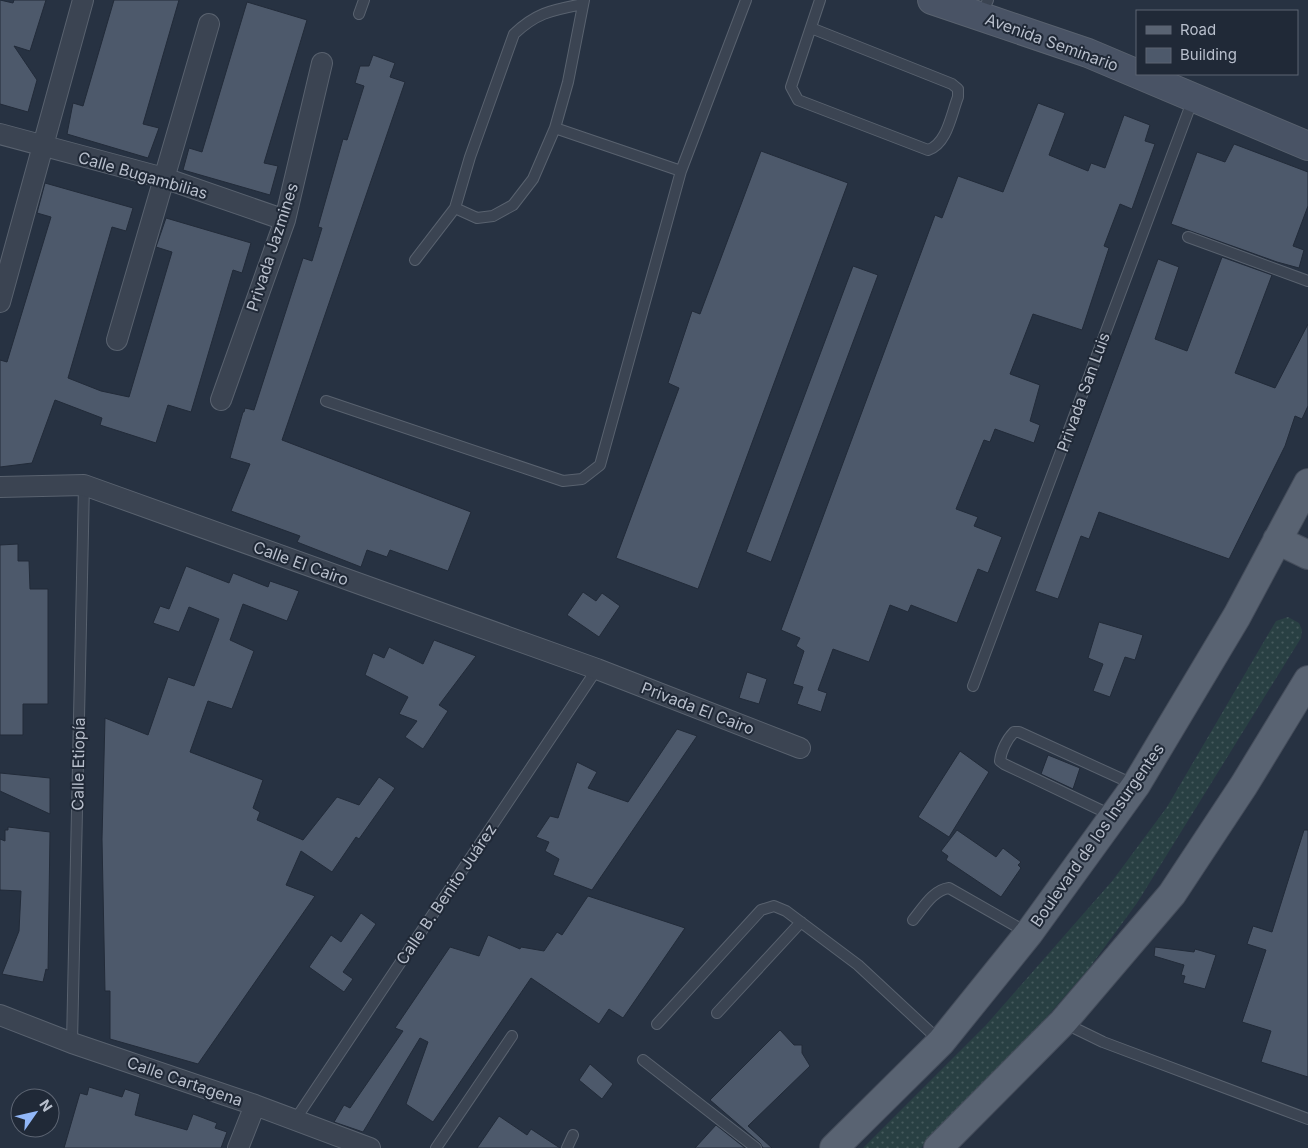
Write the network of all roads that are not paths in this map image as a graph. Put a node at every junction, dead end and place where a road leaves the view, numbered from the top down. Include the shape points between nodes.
1 (83, 0) edge
2 (364, 0) edge
3 (746, 0) edge
4 (820, 0) edge
5 (932, 0) edge
6 (584, 2) edge
7 (984, 8) edge
8 (359, 14) dead end
9 (209, 24) dead end
10 (811, 28) junction
11 (322, 63) dead end
12 (1136, 74) edge
13 (1139, 75) edge
14 (1193, 98) junction
15 (555, 128) junction
16 (0, 134) edge
17 (43, 146) junction
18 (1308, 146) edge
19 (681, 172) junction
20 (164, 178) junction
21 (455, 208) junction
22 (285, 220) junction
23 (1188, 237) dead end
24 (415, 260) dead end
25 (1308, 281) edge
26 (0, 302) edge
27 (117, 340) dead end
28 (221, 400) dead end
29 (326, 401) dead end
30 (1308, 483) edge
31 (84, 485) junction
32 (0, 487) edge
33 (1278, 540) junction
34 (1308, 555) edge
35 (597, 669) junction
36 (1308, 680) edge
37 (973, 686) dead end
38 (800, 748) dead end
39 (1136, 785) junction
40 (1113, 817) junction
41 (913, 920) dead end
42 (801, 922) junction
43 (1029, 933) junction
44 (716, 1013) dead end
45 (0, 1015) edge
46 (1063, 1022) junction
47 (657, 1024) dead end
48 (512, 1036) dead end
49 (941, 1042) junction
50 (72, 1043) junction
51 (643, 1060) dead end
52 (255, 1105) junction
53 (1308, 1119) edge
54 (295, 1120) junction
55 (573, 1135) dead end
56 (238, 1148) edge
57 (370, 1148) edge
58 (436, 1148) edge
59 (567, 1148) edge
60 (756, 1148) edge
61 (834, 1148) edge
62 (938, 1148) edge

1 - 17 street
2 - 8 lane
3 - 19 lane
4 - 10 lane
5 - 7 street, Avenida Seminario
6 - 15 lane
6 - 21 lane via 529,20 514,34
7 - 12 street, Avenida Seminario
9 - 20 street
10 - 10 lane via 791,87 798,100 928,150 936,148 942,141 958,97 958,90 952,84
11 - 22 street, Privada Jazmines
13 - 14 street, Avenida Seminario
14 - 18 street, Avenida Seminario
14 - 37 lane, Privada San Luis
15 - 19 lane
15 - 21 lane via 533,179 513,205 493,216 477,218
16 - 17 street, Calle Bugambilias
17 - 20 street, Calle Bugambilias
17 - 26 street
19 - 29 lane via 600,465 582,479 563,481
20 - 22 street, Calle Bugambilias
20 - 27 street
21 - 24 lane
22 - 28 street, Privada Jazmines
23 - 25 lane
30 - 33 main road, Boulevard de los Insurgentes
31 - 32 street, Calle El Cairo
31 - 35 street, Calle El Cairo
31 - 50 lane, Calle Etiopía
33 - 34 main road
33 - 39 main road, Boulevard de los Insurgentes via 1238,616
35 - 38 street, Privada El Cairo
35 - 54 lane, Calle B. Benito Juárez
36 - 46 main road via 1172,894
39 - 40 main road, Boulevard de los Insurgentes
39 - 40 lane via 1019,732 1010,736 1000,761
40 - 43 main road, Boulevard de los Insurgentes
41 - 43 lane via 936,893 949,888
42 - 44 lane
42 - 47 lane via 774,906 761,910
42 - 49 lane via 858,965
43 - 49 main road, Boulevard de los Insurgentes
45 - 50 street, Calle Cartagena
46 - 53 lane via 1103,1042
46 - 62 main road
48 - 58 lane
49 - 61 main road, Boulevard de los Insurgentes
50 - 52 street, Calle Cartagena
51 - 60 lane
52 - 54 street, Calle Cartagena
52 - 56 street
54 - 57 street, Calle Cartagena
55 - 59 lane

